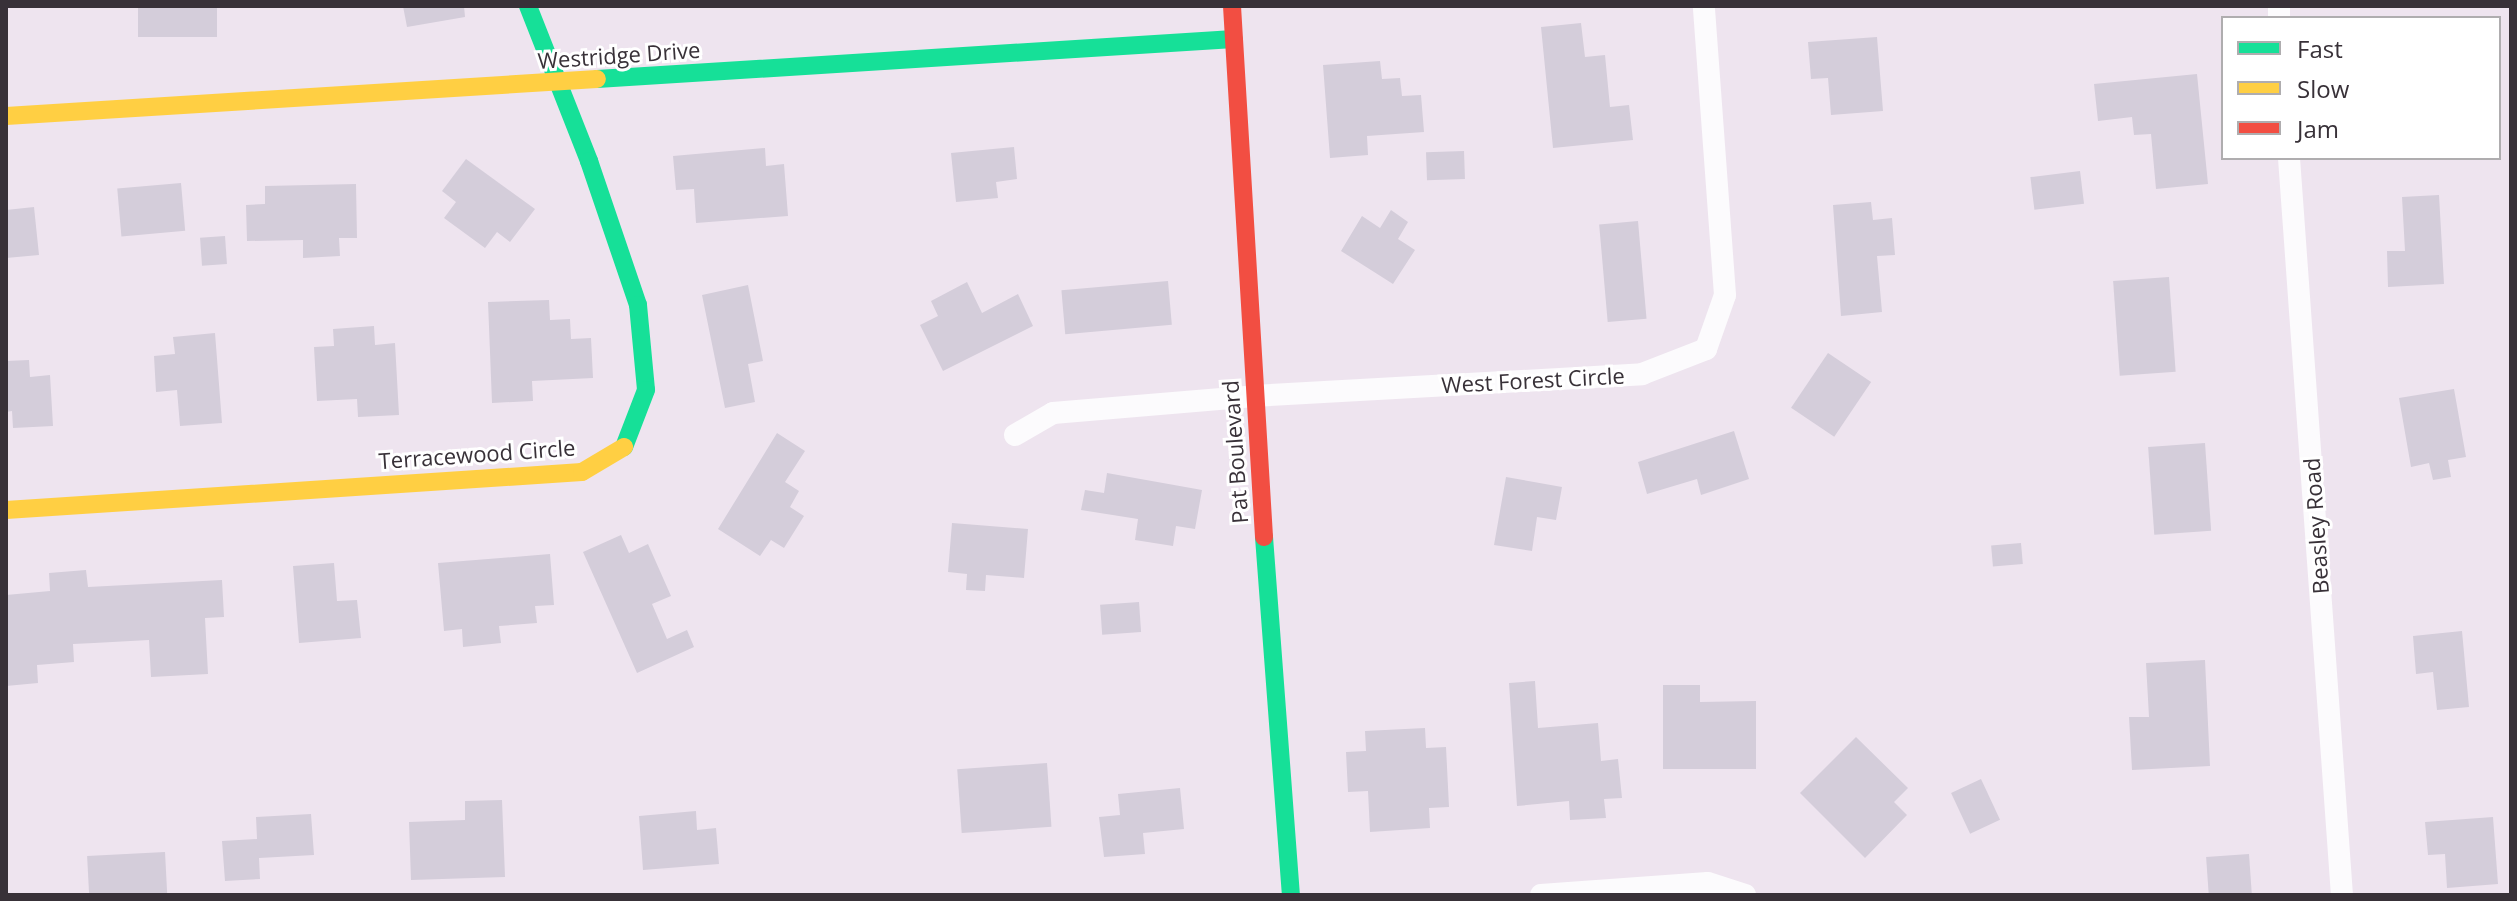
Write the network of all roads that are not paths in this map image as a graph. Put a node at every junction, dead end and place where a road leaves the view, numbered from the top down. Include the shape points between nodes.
1 (528, 6) edge
2 (1232, 6) edge
3 (1704, 6) edge
4 (1234, 39) junction
5 (558, 83) junction
6 (6, 116) edge
7 (2289, 160) edge
8 (1254, 396) junction
9 (1015, 435) dead end
10 (6, 510) edge
11 (1291, 895) edge
12 (1541, 895) edge
13 (1745, 895) edge
14 (2342, 895) edge

1 - 5 street, Terracewood Circle
2 - 4 street, Pat Boulevard
3 - 8 street, West Forest Circle via 1725,295 1706,349 1642,374
4 - 5 street, Westridge Drive
4 - 8 street, Pat Boulevard
5 - 6 street, Westridge Drive
5 - 10 street, Terracewood Circle via 638,305 646,390 623,449 582,472
7 - 14 street, Beasley Road
8 - 9 street, West Forest Circle via 1053,413
8 - 11 street, Pat Boulevard
12 - 13 street via 1708,883

